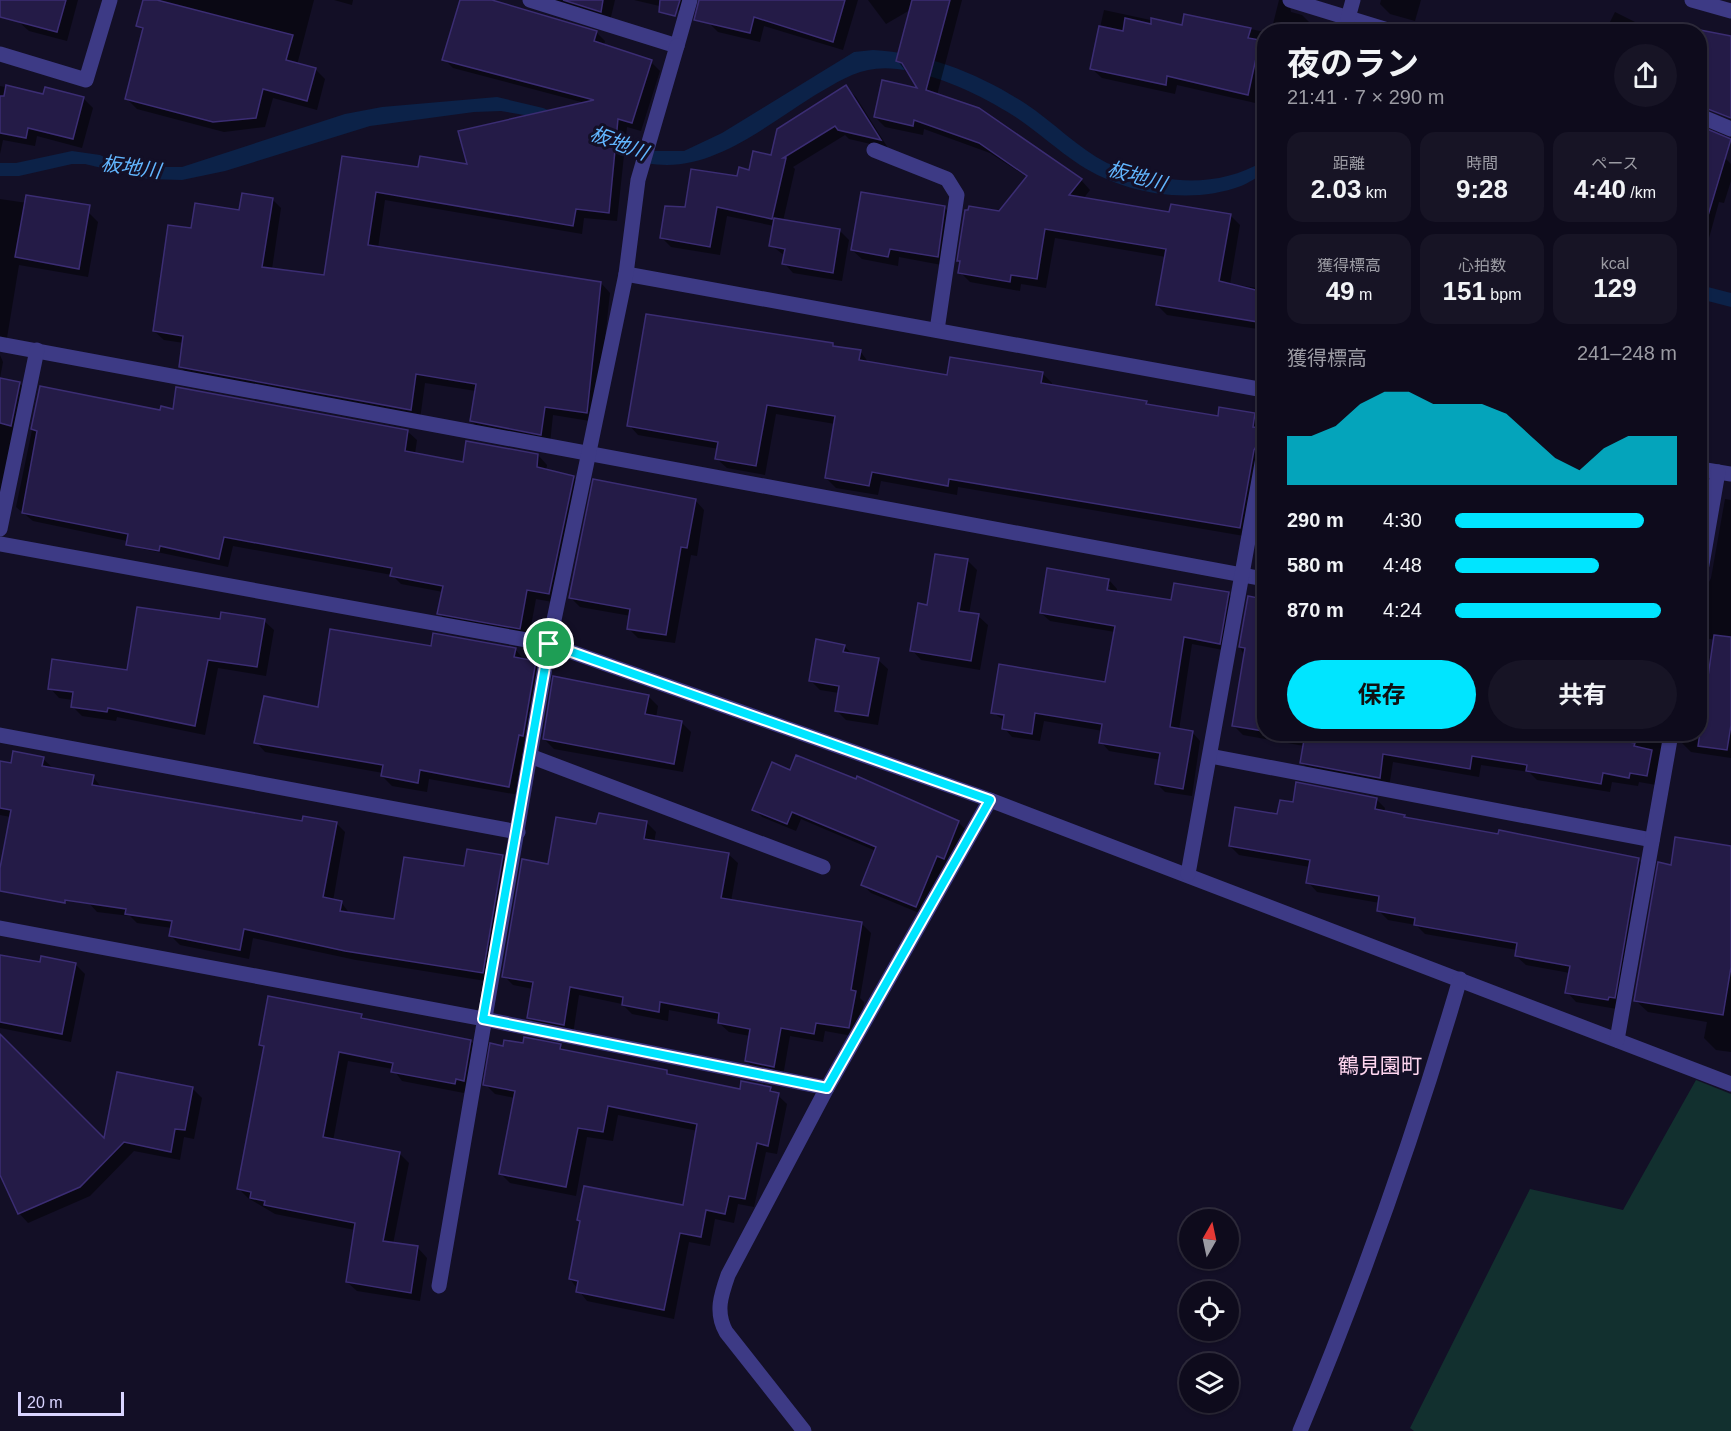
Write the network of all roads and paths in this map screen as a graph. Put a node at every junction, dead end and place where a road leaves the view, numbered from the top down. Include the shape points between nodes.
1 (110, 0) edge
2 (530, 0) edge
3 (690, 0) edge
4 (1290, 0) edge
5 (1353, 0) edge
6 (1692, 0) edge
7 (1731, 11) edge
8 (1348, 18) junction
9 (1368, 24) edge
10 (677, 46) junction
11 (0, 54) edge
12 (1707, 119) edge
13 (1731, 129) edge
14 (874, 150) dead end
15 (626, 274) junction
16 (937, 330) junction
17 (0, 344) edge
18 (37, 350) junction
19 (1257, 389) edge
20 (589, 454) junction
21 (1707, 470) edge
22 (1725, 473) edge
23 (1257, 491) edge
24 (0, 529) edge
25 (0, 544) edge
26 (1707, 547) edge
27 (1242, 576) junction
28 (1257, 578) edge
29 (549, 644) junction
30 (0, 735) edge
31 (1670, 741) edge
32 (530, 756) junction
33 (1210, 756) junction
34 (990, 800) junction
35 (518, 832) junction
36 (1652, 840) junction
37 (824, 867) dead end
38 (1188, 874) junction
39 (0, 928) edge
40 (1460, 979) junction
41 (483, 1019) junction
42 (1617, 1040) junction
43 (1731, 1084) edge
44 (827, 1088) junction
45 (439, 1286) dead end
46 (804, 1431) edge
47 (1300, 1431) edge

1 - 11 street via 86,80
2 - 10 street
3 - 10 street
4 - 8 street
5 - 8 street
6 - 7 street
8 - 9 street
10 - 15 street via 638,180
12 - 13 street
14 - 16 street via 947,179 957,195
15 - 16 street
15 - 20 street
16 - 19 street
17 - 18 street
18 - 20 street
18 - 24 street
20 - 27 street
20 - 29 street
21 - 22 street
22 - 26 street
23 - 27 street
25 - 29 street
27 - 28 street
27 - 33 street
29 - 32 street
29 - 34 street
30 - 35 street
31 - 36 street
32 - 35 street
32 - 37 street
33 - 36 street
33 - 38 street
34 - 38 street
34 - 44 street
35 - 41 street
36 - 42 street
38 - 40 street
39 - 41 street
40 - 42 street
40 - 47 street via 1380,1233
41 - 44 street
41 - 45 street
42 - 43 street
44 - 46 street via 728,1275 719,1310 726,1332

